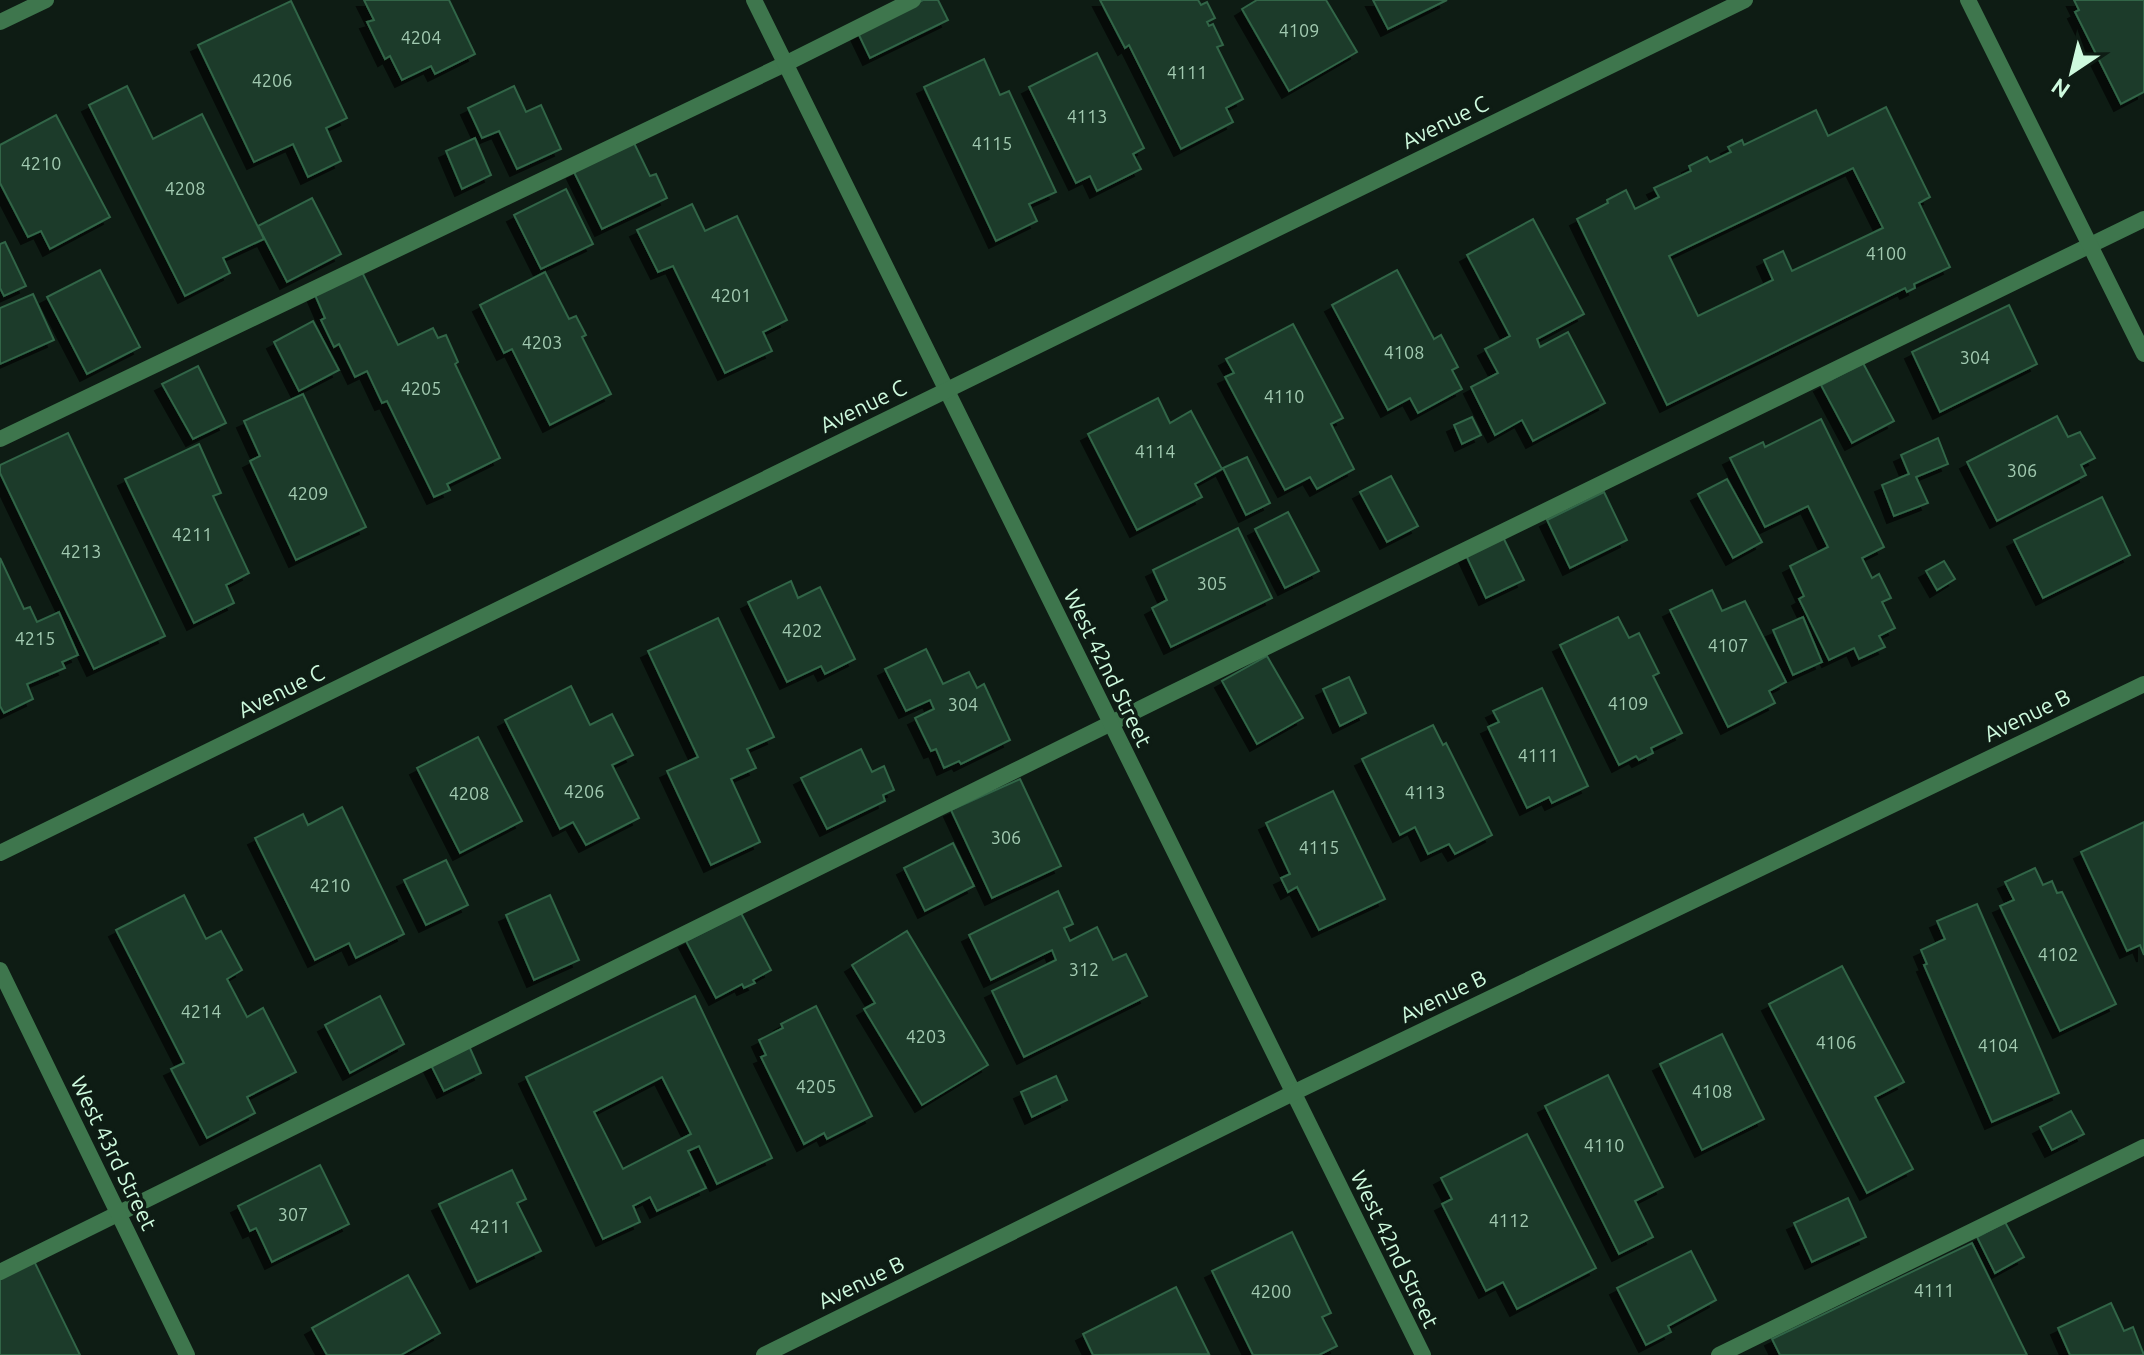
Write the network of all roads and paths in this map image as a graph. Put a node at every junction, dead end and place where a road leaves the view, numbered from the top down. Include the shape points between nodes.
1 (46, 0) edge
2 (754, 0) edge
3 (913, 0) edge
4 (1745, 0) edge
5 (1968, 0) edge
6 (0, 22) edge
7 (785, 64) junction
8 (2144, 219) edge
9 (2090, 245) junction
10 (2144, 354) edge
11 (946, 390) junction
12 (0, 439) edge
13 (2144, 684) edge
14 (1110, 723) junction
15 (0, 853) edge
16 (0, 970) edge
17 (1293, 1093) junction
18 (2144, 1147) edge
19 (119, 1214) junction
20 (0, 1272) edge
21 (187, 1355) edge
22 (764, 1355) edge
23 (1423, 1355) edge
24 (1719, 1355) edge

1 - 6 street
2 - 7 street, West 42nd Street
3 - 7 street
4 - 11 street, Avenue C
5 - 9 street
7 - 11 street, West 42nd Street
7 - 12 street
8 - 9 street
9 - 10 street
9 - 14 street
11 - 14 street, West 42nd Street
11 - 15 street, Avenue C
13 - 17 street, Avenue B
14 - 17 street, West 42nd Street
14 - 19 street
16 - 19 street, West 43rd Street
17 - 22 street, Avenue B
17 - 23 street, West 42nd Street
18 - 24 street
19 - 20 street
19 - 21 street, West 43rd Street

